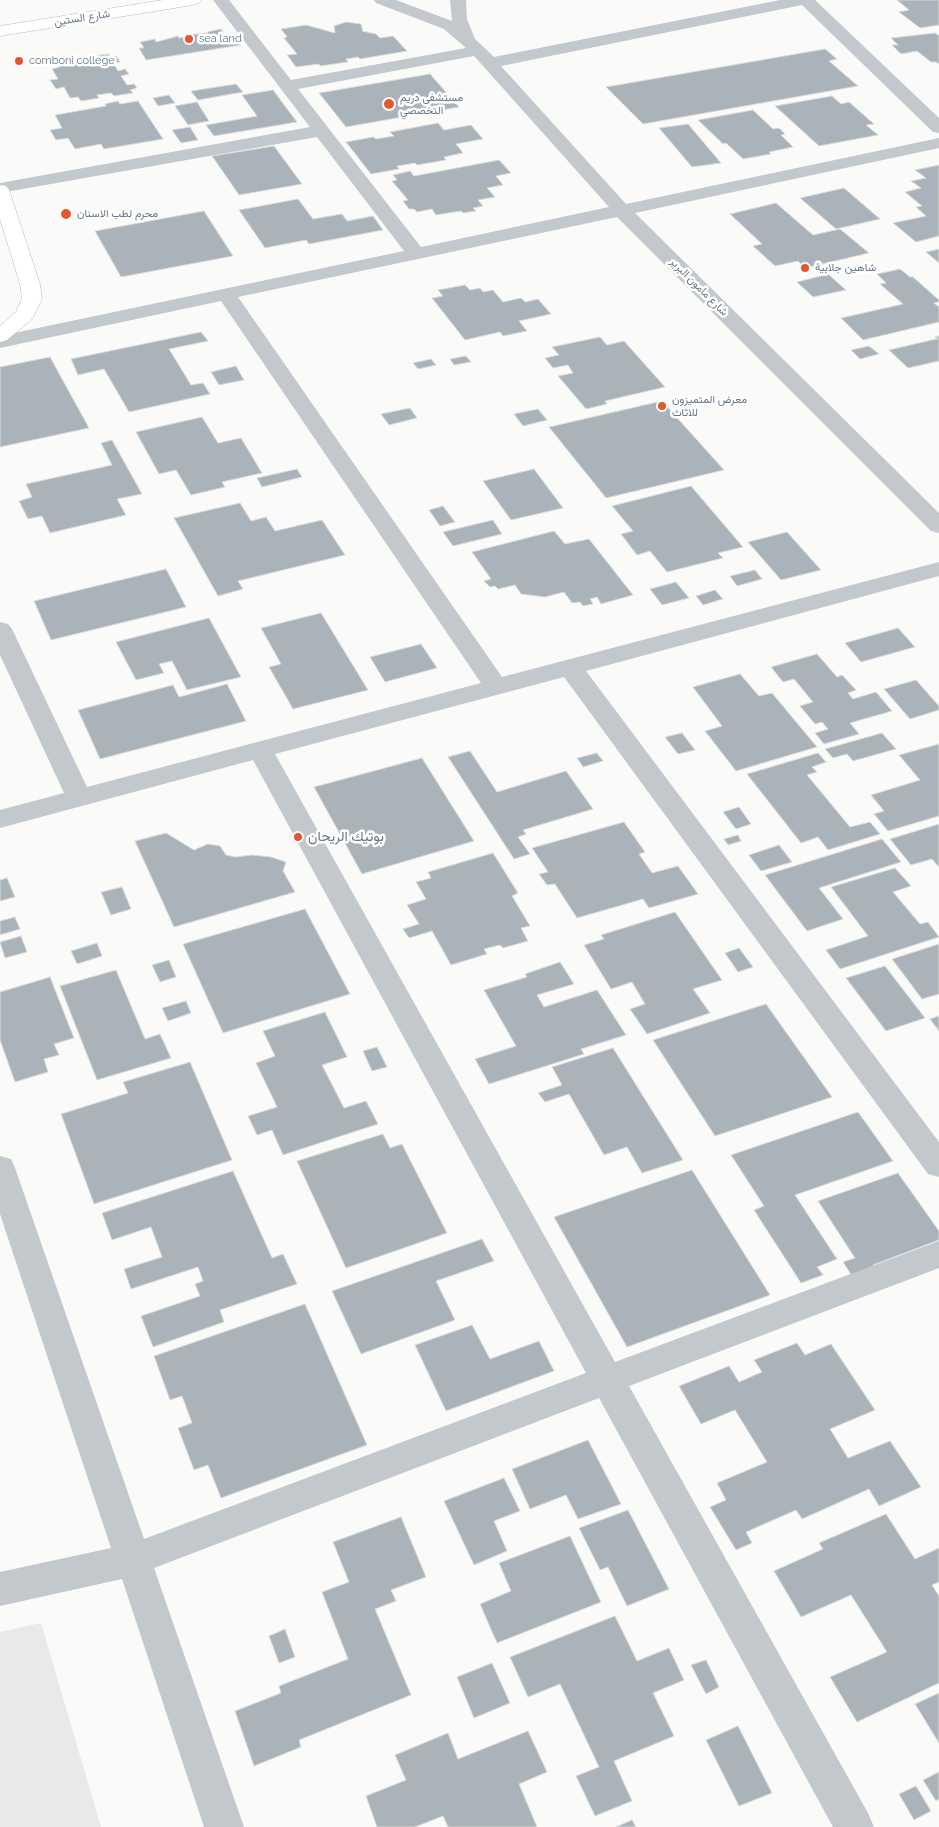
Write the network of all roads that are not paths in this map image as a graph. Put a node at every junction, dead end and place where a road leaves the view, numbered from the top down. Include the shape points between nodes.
1 (193, 0) edge
2 (221, 0) edge
3 (382, 0) edge
4 (458, 0) edge
5 (805, 0) edge
6 (0, 31) edge
7 (472, 46) junction
8 (490, 63) junction
9 (286, 86) junction
10 (939, 128) edge
11 (320, 131) junction
12 (939, 143) edge
13 (0, 189) edge
14 (622, 211) junction
15 (416, 253) junction
16 (226, 294) junction
17 (0, 336) edge
18 (0, 342) edge
19 (939, 526) edge
20 (939, 569) edge
21 (0, 629) edge
22 (570, 667) junction
23 (496, 687) junction
24 (260, 750) junction
25 (79, 798) junction
26 (0, 819) edge
27 (939, 1165) edge
28 (0, 1168) edge
29 (939, 1254) edge
30 (607, 1380) junction
31 (133, 1560) junction
32 (0, 1590) edge
33 (224, 1827) edge
34 (854, 1827) edge

1 - 6 main road, شارع الستين
2 - 9 street
3 - 7 street, شارع مامون البرير via 450,26
4 - 7 street, شارع مامون البرير via 459,20
5 - 8 street
5 - 10 street
7 - 8 street, شارع مامون البرير
7 - 9 street
8 - 14 street, شارع مامون البرير
9 - 11 street
11 - 13 street
11 - 15 street
12 - 14 street
13 - 17 main road via 32,299 25,315
14 - 15 street
14 - 19 street, شارع مامون البرير
15 - 16 street
16 - 18 street
16 - 23 street
20 - 22 street
21 - 25 street
22 - 23 street
22 - 27 street
23 - 24 street
24 - 25 street
24 - 30 street
25 - 26 street
28 - 31 street
29 - 30 street
30 - 31 street
30 - 34 street
31 - 32 street
31 - 33 street

